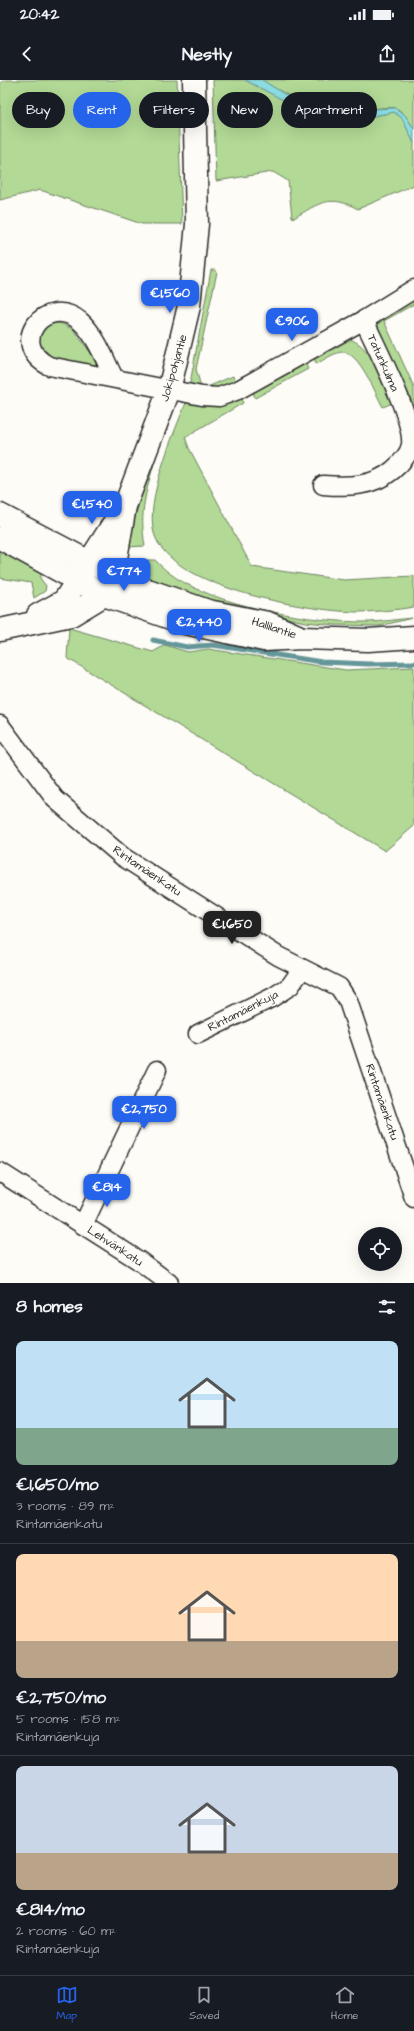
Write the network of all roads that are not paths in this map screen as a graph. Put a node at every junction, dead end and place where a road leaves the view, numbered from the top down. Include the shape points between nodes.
1 (194, 80) edge
2 (414, 289) edge
3 (364, 320) junction
4 (114, 378) junction
5 (169, 390) junction
6 (323, 485) dead end
7 (125, 506) junction
8 (0, 515) edge
9 (0, 538) edge
10 (83, 572) junction
11 (113, 576) junction
12 (104, 595) junction
13 (8, 629) edge
14 (414, 637) edge
15 (302, 638) junction
16 (0, 726) edge
17 (302, 969) junction
18 (198, 1034) dead end
19 (157, 1070) dead end
20 (0, 1172) edge
21 (414, 1198) edge
22 (82, 1225) junction
23 (169, 1283) edge

1 - 5 main road, Jokipohjantie via 197,224 194,268 188,313
2 - 3 street
3 - 5 street via 226,395 213,397
3 - 6 street, Tatunkulma via 407,415 411,446 401,463 388,475 346,487
4 - 4 street via 72,372 41,362 32,350 31,332 34,325 46,315 55,313 71,316 80,321 96,343
4 - 5 street
5 - 7 main road, Jokipohjantie
7 - 10 main road, Jokipohjantie
7 - 11 main road, Jokipohjantie
8 - 10 main road
9 - 10 main road
10 - 11 main road, Hallilantie
10 - 12 main road, Hallilantie
10 - 13 main road, Jokipohjantie via 64,601
11 - 12 main road, Jokipohjantie
11 - 15 main road, Hallilantie via 208,611 268,623
12 - 13 main road via 71,615
12 - 15 main road, Hallilantie via 185,623 264,640
14 - 15 main road, Hallilantie via 368,640
16 - 17 street, Rintamäenkatu via 55,799 123,857
17 - 18 street, Rintamäenkuja via 290,986 273,997
17 - 21 street, Rintamäenkatu via 338,987 348,1001
19 - 22 street
20 - 22 street, Lehvänkatu
22 - 23 street, Lehvänkatu

